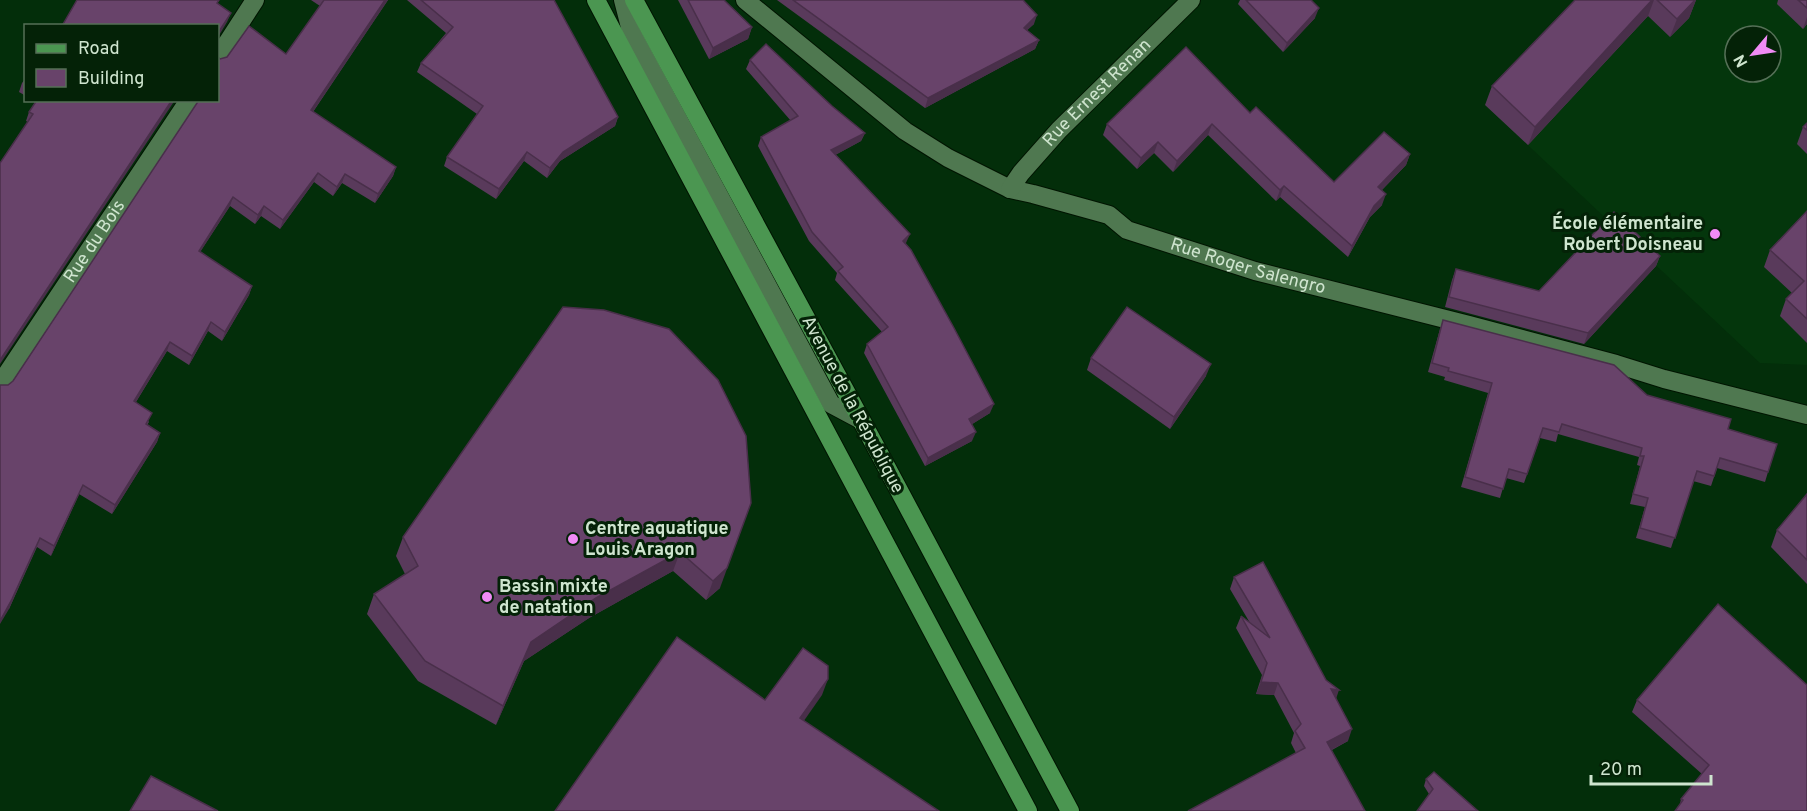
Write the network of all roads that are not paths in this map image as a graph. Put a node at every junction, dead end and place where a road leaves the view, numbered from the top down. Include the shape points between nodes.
1 (255, 0) edge
2 (596, 0) edge
3 (623, 0) edge
4 (633, 0) edge
5 (745, 0) edge
6 (1191, 0) edge
7 (219, 55) edge
8 (188, 102) edge
9 (1010, 189) junction
10 (0, 384) edge
11 (1807, 415) edge
12 (861, 420) junction
13 (1028, 810) edge
14 (1070, 811) edge

1 - 7 street
2 - 13 main road, Avenue de la République
3 - 12 street via 631,31 831,404
4 - 12 main road, Avenue de la République
5 - 9 street, Rue Roger Salengro via 905,131
6 - 9 street, Rue Ernest Renan via 1059,130
8 - 10 street, Rue du Bois
9 - 11 street, Rue Roger Salengro via 1109,215 1127,230 1255,271
12 - 14 main road, Avenue de la République

